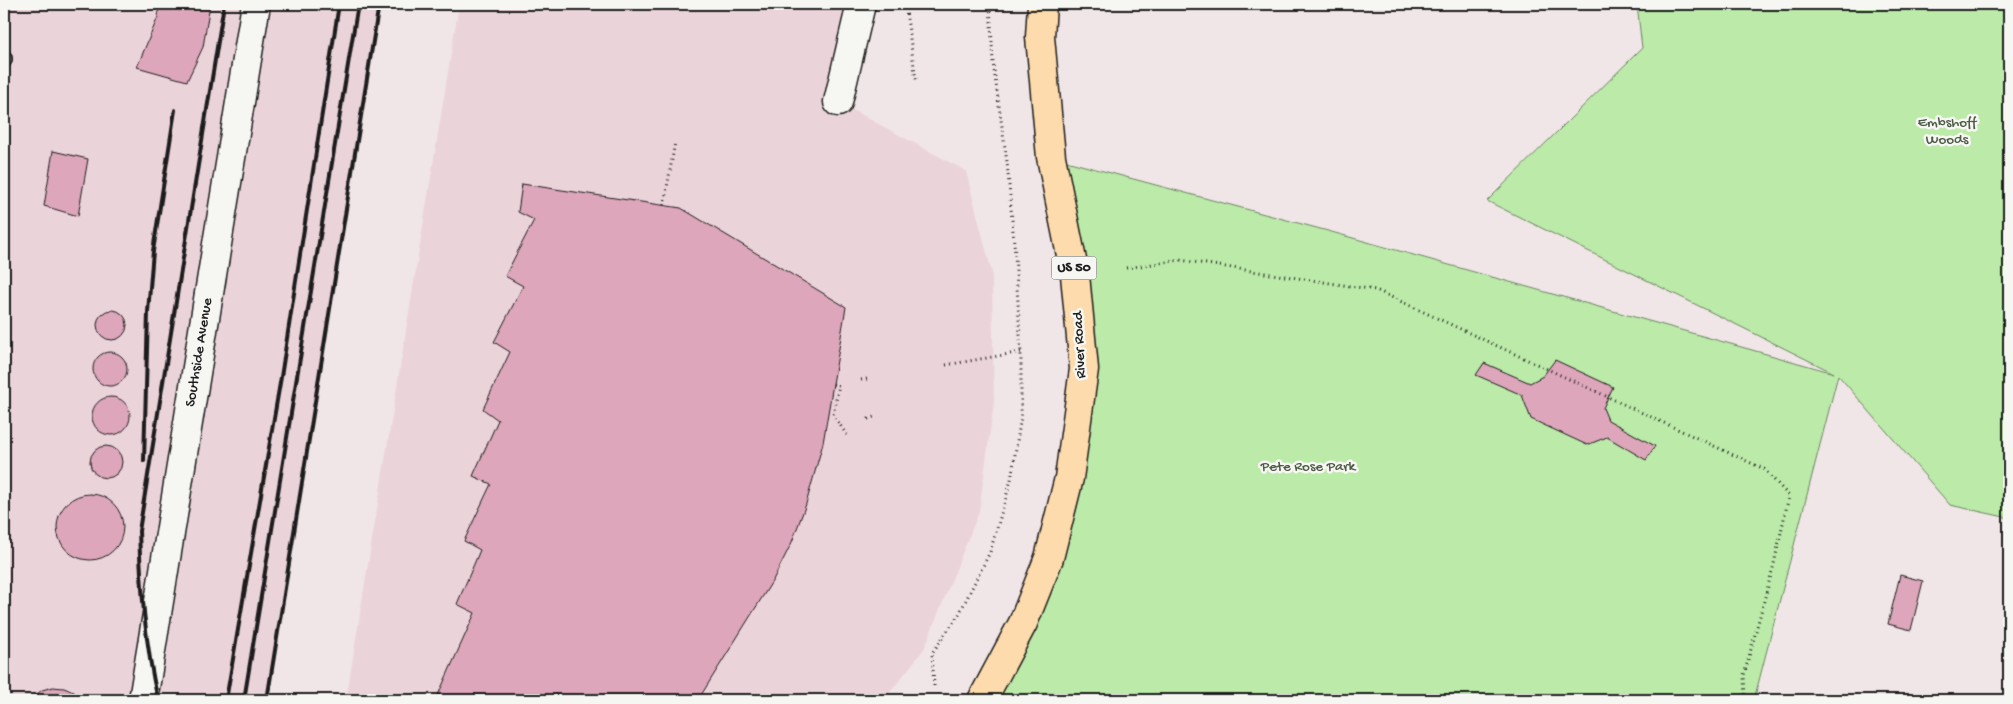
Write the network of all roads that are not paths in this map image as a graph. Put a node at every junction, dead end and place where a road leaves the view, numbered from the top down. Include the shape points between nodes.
1 (256, 4) edge
2 (862, 4) edge
3 (1042, 4) edge
4 (838, 102) dead end
5 (143, 700) edge
6 (982, 700) edge

1 - 5 street, Southside Avenue
2 - 4 street
3 - 6 main road, River Road / US 50 via 1040,37 1051,157 1075,275 1084,369 1069,478 1049,558 1024,623

